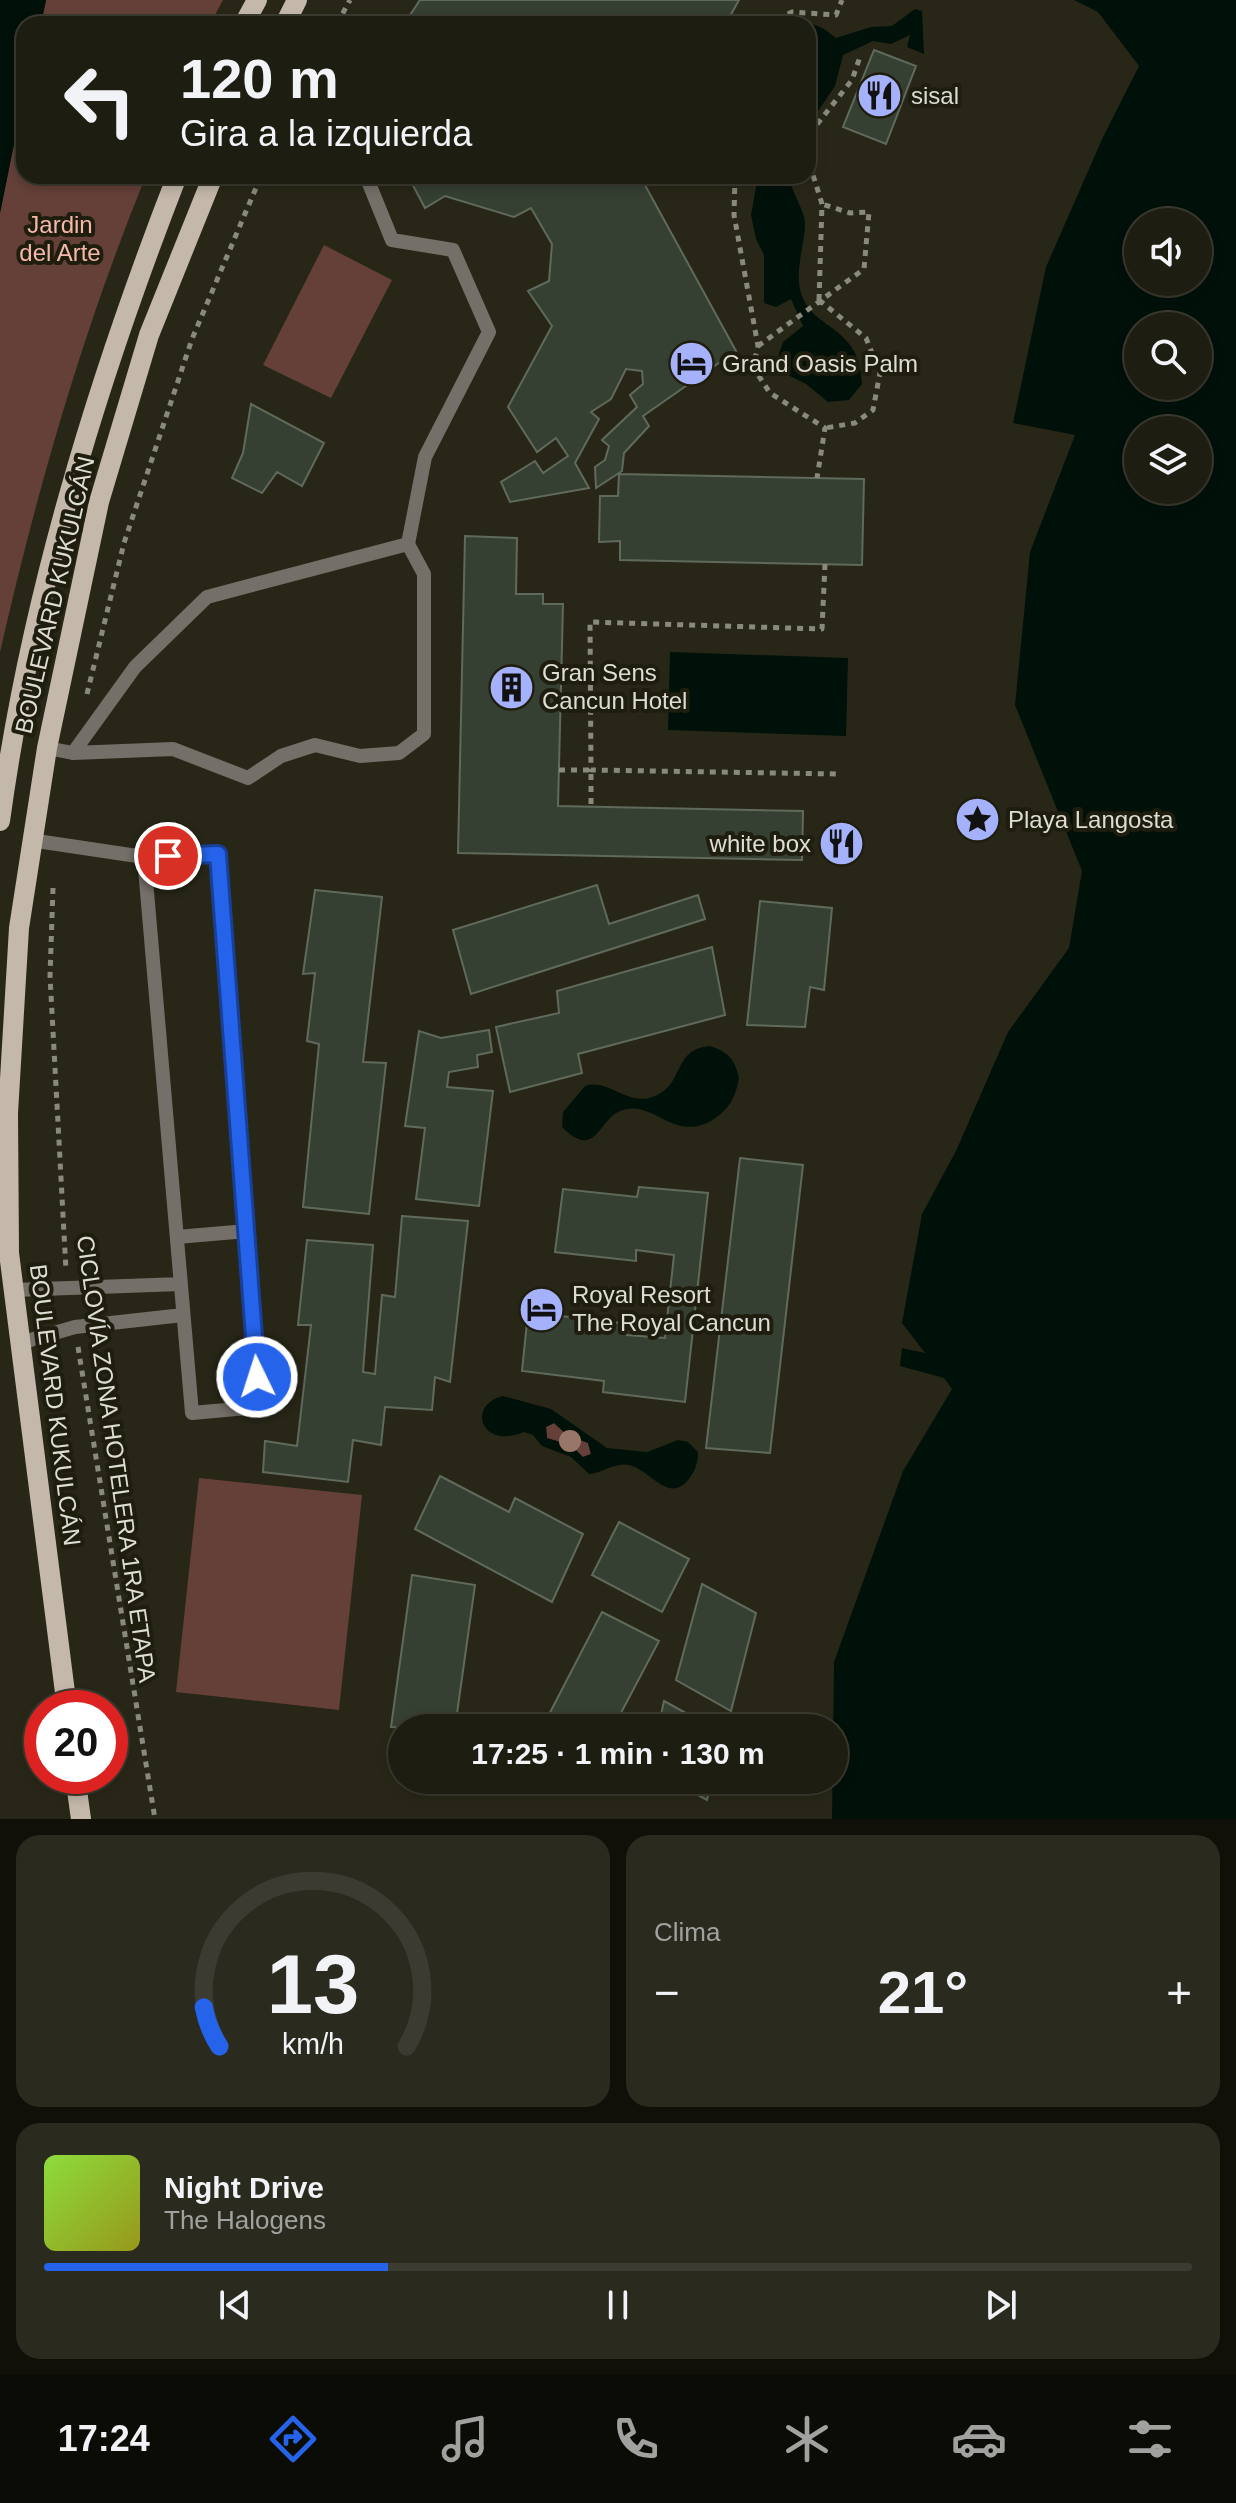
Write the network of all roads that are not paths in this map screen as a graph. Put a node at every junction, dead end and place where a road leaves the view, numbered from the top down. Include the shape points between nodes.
1 (174, 184) edge
2 (210, 184) edge
3 (369, 184) edge
4 (408, 544) junction
5 (47, 748) junction
6 (73, 753) junction
7 (0, 821) edge
8 (30, 840) junction
9 (144, 857) junction
10 (247, 1231) junction
11 (177, 1237) junction
12 (181, 1284) junction
13 (14, 1290) junction
14 (183, 1315) junction
15 (20, 1343) junction
16 (65, 1690) edge
17 (77, 1794) edge
18 (80, 1818) edge

1 - 7 main road, BOULEVARD KUKULCÁN via 88,425 43,593
2 - 5 main road, BOULEVARD KUKULCÁN via 149,335 99,502
3 - 4 lane via 392,240 453,250 489,332 425,457
4 - 6 lane via 207,597 135,667
4 - 6 lane via 424,574 424,734 399,753 360,756 315,745 281,756 248,778 173,749
5 - 6 lane
5 - 8 main road, BOULEVARD KUKULCÁN
8 - 9 lane
8 - 13 main road, BOULEVARD KUKULCÁN via 8,1113
9 - 10 lane via 218,854
9 - 11 lane
10 - 11 lane
10 - 14 lane via 259,1407 192,1413
11 - 12 lane
12 - 13 lane
12 - 14 lane
13 - 15 main road, BOULEVARD KUKULCÁN
14 - 15 lane via 75,1327
15 - 16 main road, BOULEVARD KUKULCÁN
17 - 18 main road

